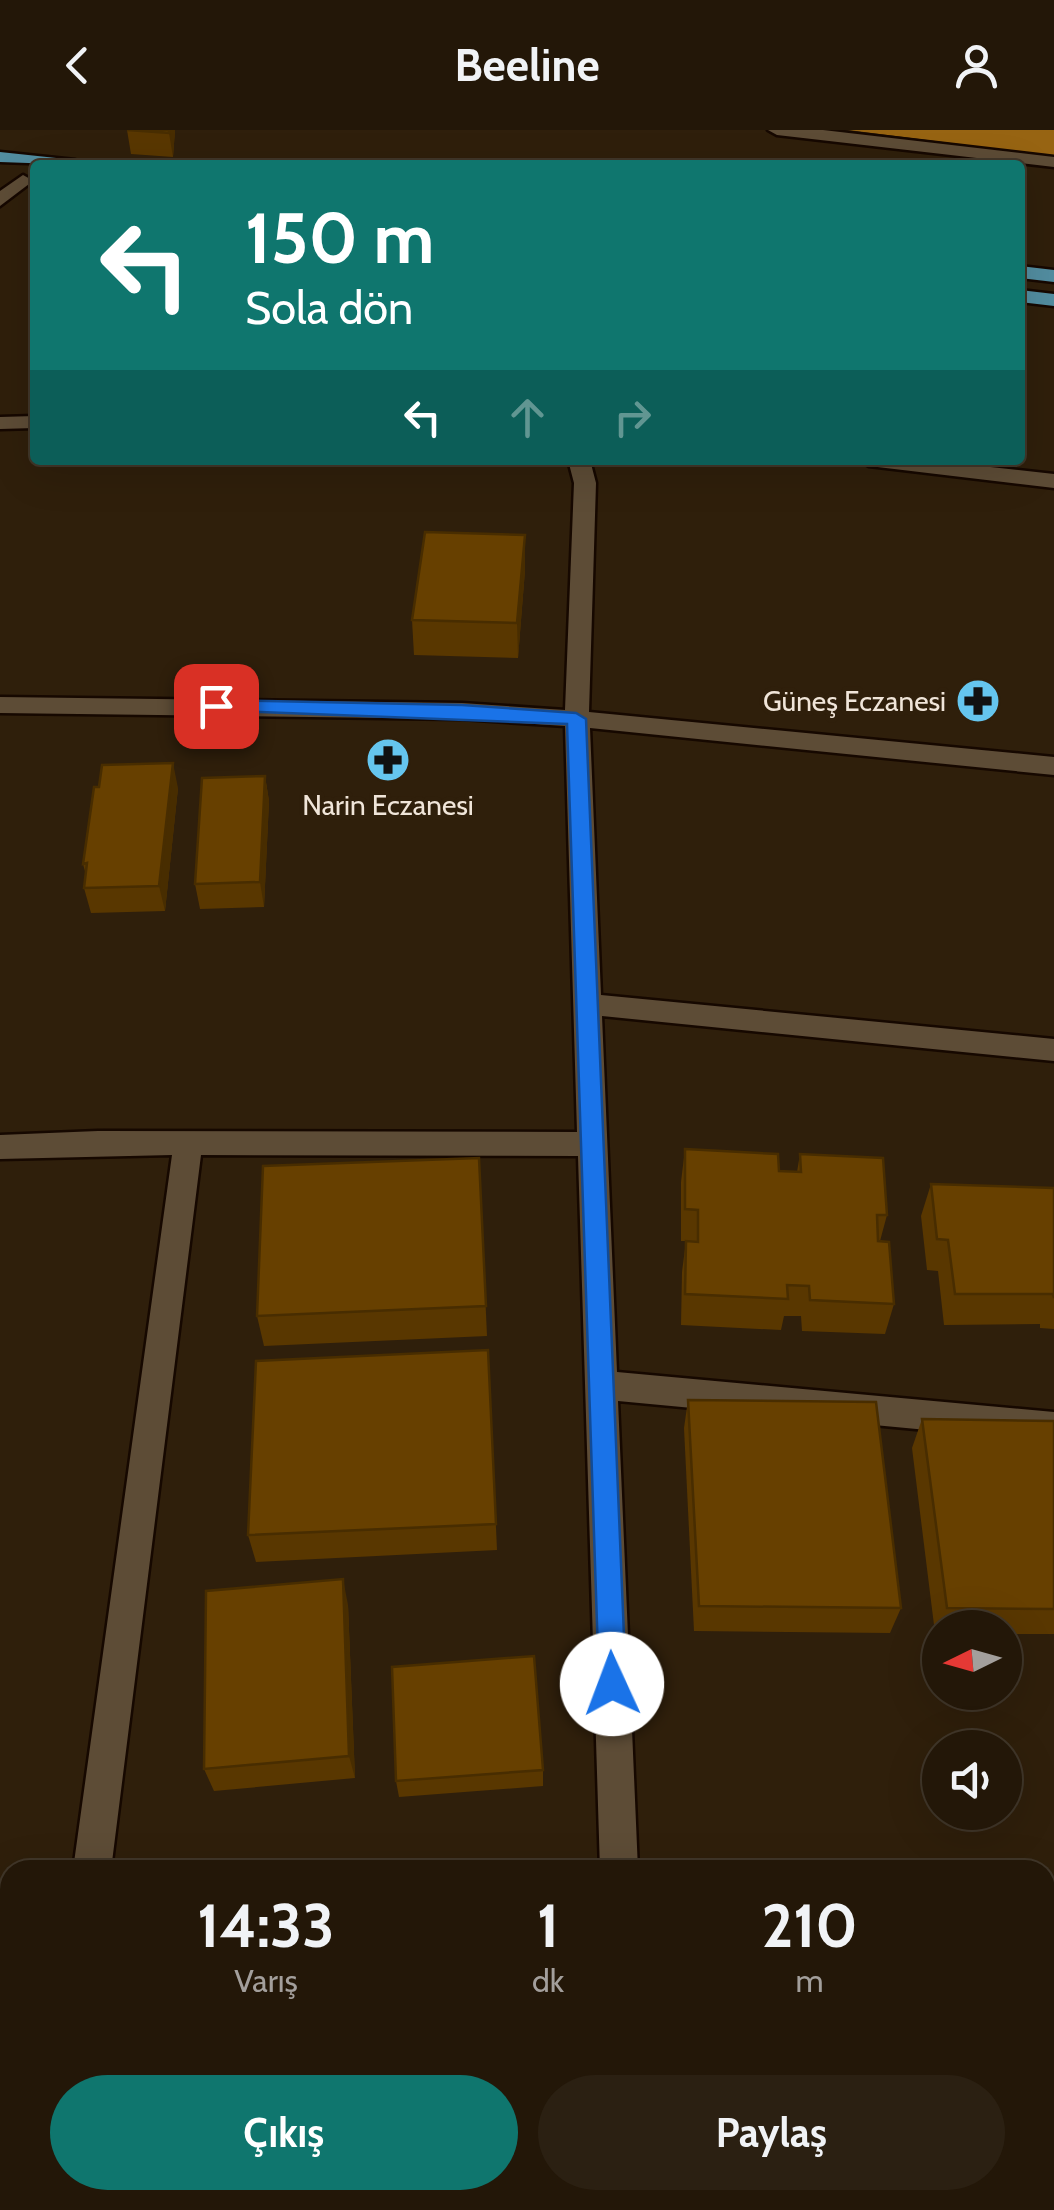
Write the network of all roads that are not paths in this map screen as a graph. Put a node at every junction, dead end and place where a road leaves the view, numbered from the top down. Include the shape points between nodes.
1 (777, 130) edge
2 (0, 157) edge
3 (1054, 162) edge
4 (30, 169) edge
5 (30, 172) edge
6 (30, 175) edge
7 (0, 178) edge
8 (0, 201) edge
9 (1025, 273) edge
10 (1054, 276) edge
11 (1025, 297) edge
12 (1054, 300) edge
13 (30, 422) edge
14 (0, 423) edge
15 (581, 465) edge
16 (912, 465) edge
17 (1054, 481) edge
18 (0, 706) edge
19 (576, 719) junction
20 (1054, 766) edge
21 (587, 1004) junction
22 (1054, 1050) edge
23 (188, 1143) junction
24 (592, 1144) junction
25 (0, 1147) edge
26 (601, 1385) junction
27 (1054, 1427) edge
28 (93, 1860) edge
29 (619, 1860) edge

1 - 3 street
2 - 4 main road
5 - 7 main road
6 - 8 street
9 - 10 main road
11 - 12 main road
13 - 14 street
15 - 19 street via 586,482
16 - 17 street
18 - 19 street via 282,706
19 - 20 street
19 - 21 street
21 - 22 street
21 - 24 street
23 - 24 street
23 - 25 street
23 - 28 street
24 - 26 street
26 - 27 street
26 - 29 street

